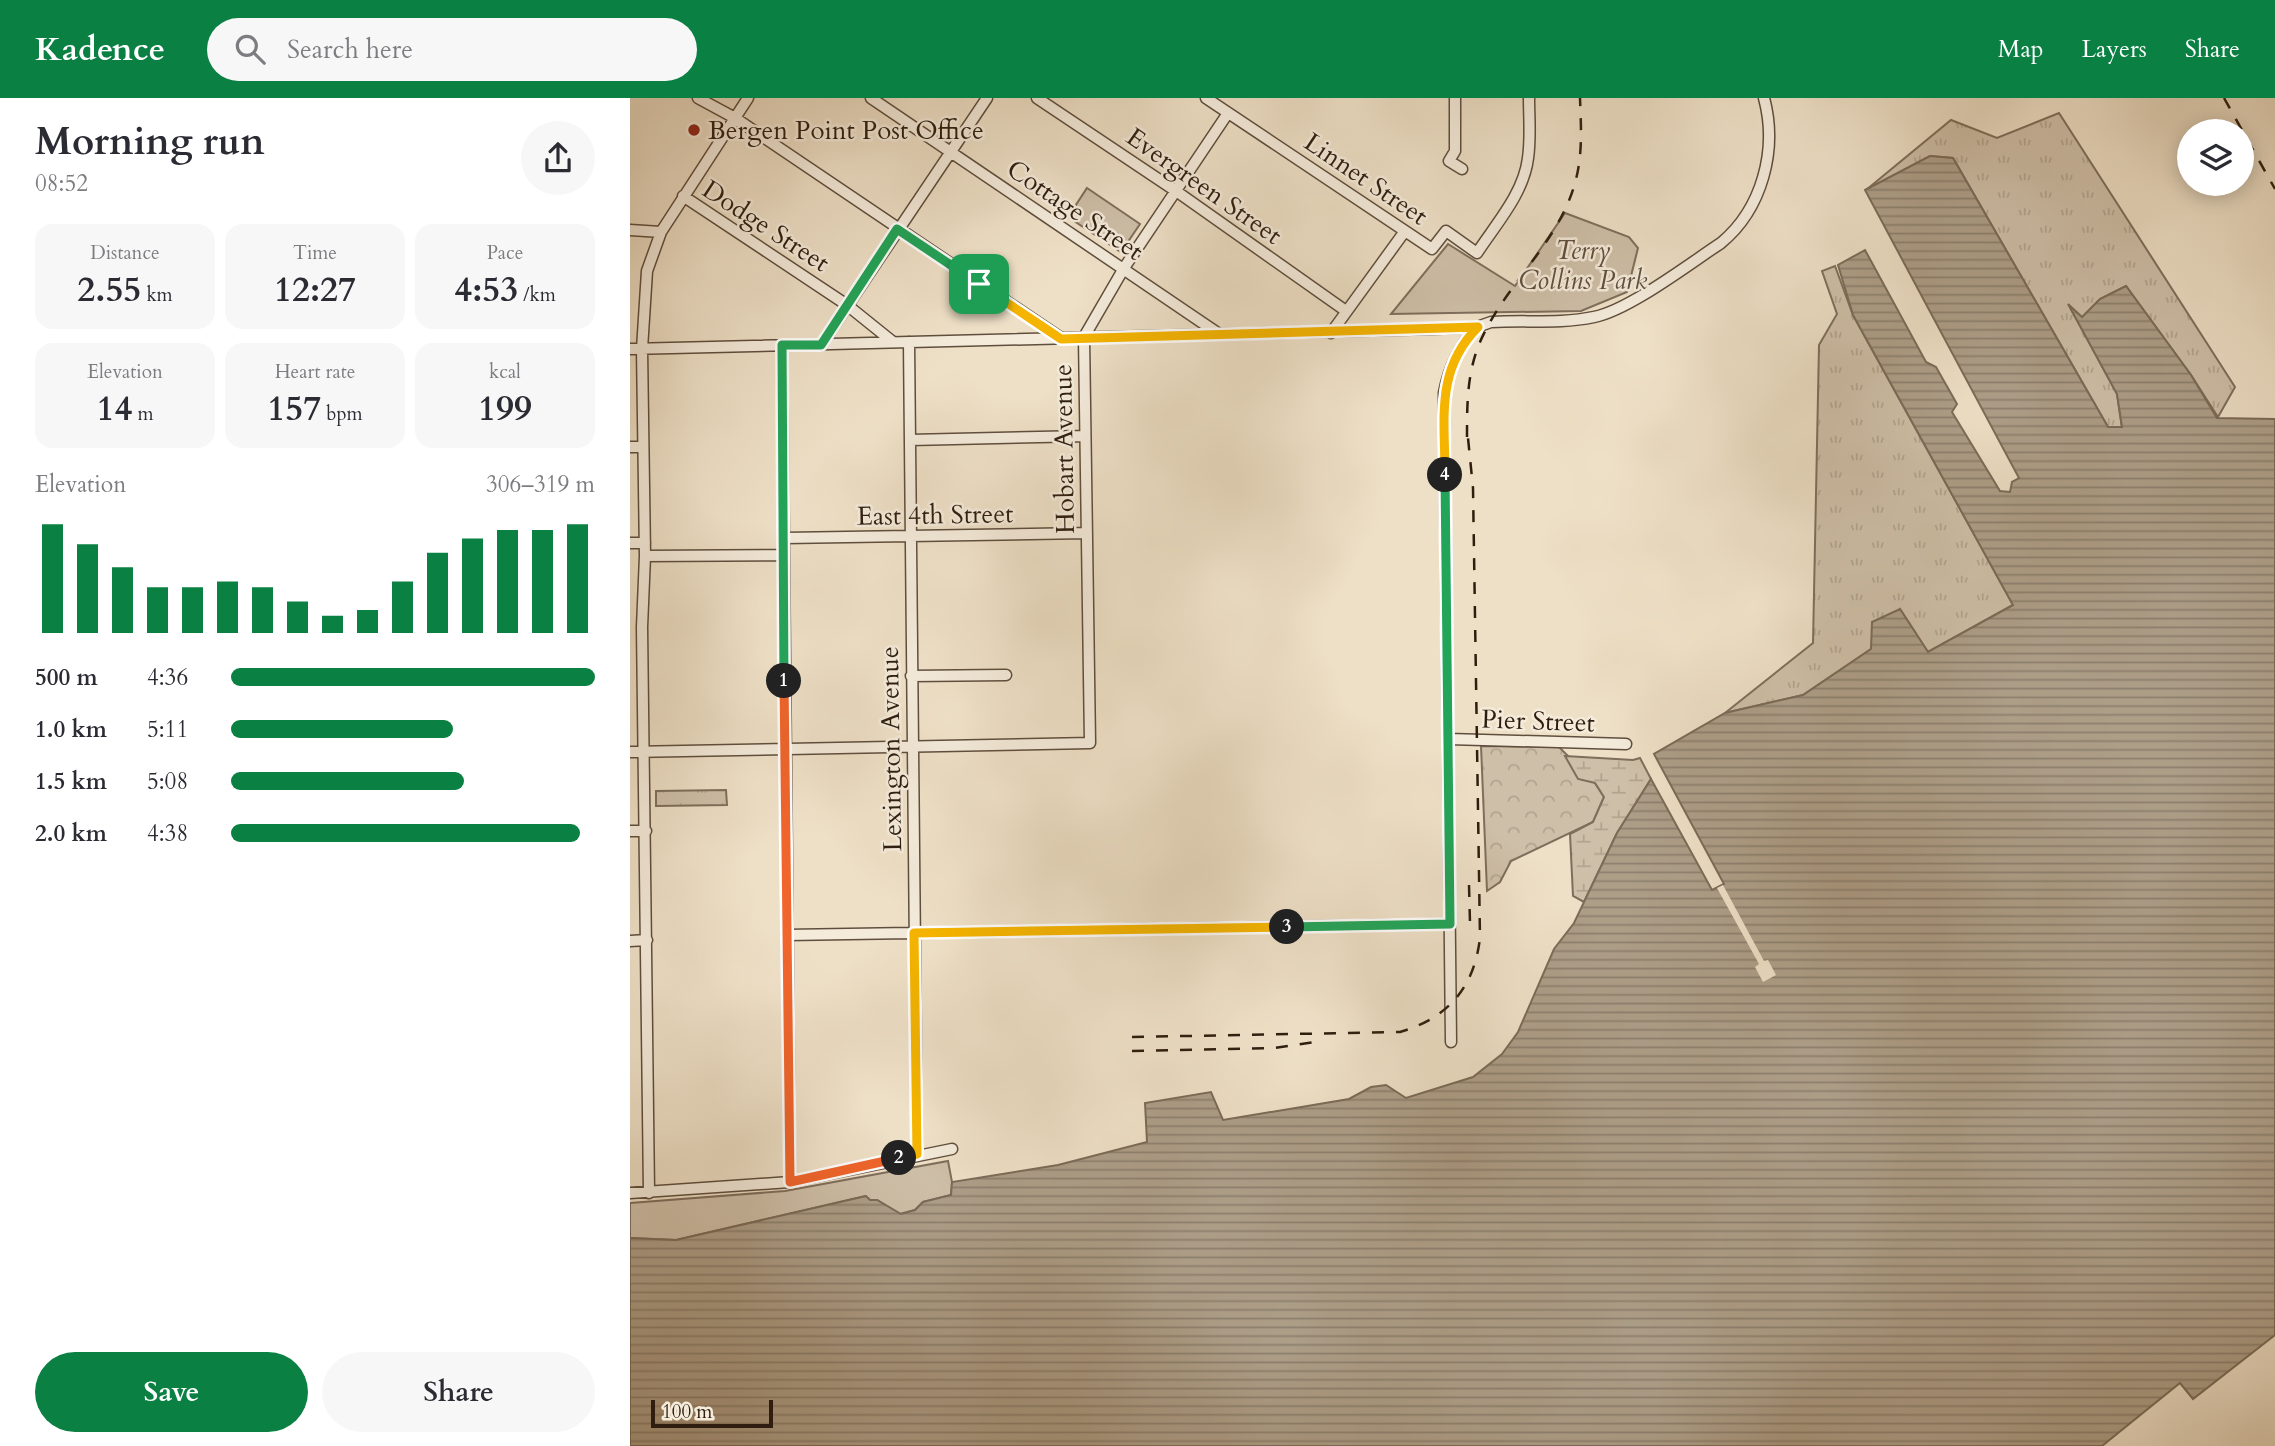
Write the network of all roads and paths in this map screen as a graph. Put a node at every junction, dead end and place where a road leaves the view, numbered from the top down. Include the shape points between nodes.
1 (698, 98) edge
2 (748, 98) edge
3 (871, 98) edge
4 (987, 98) edge
5 (1037, 98) edge
6 (1206, 98) edge
7 (1455, 98) edge
8 (1529, 98) edge
9 (1764, 98) edge
10 (1228, 113) junction
11 (735, 118) junction
12 (950, 151) junction
13 (1462, 169) dead end
14 (1176, 191) junction
15 (683, 196) junction
16 (897, 229) junction
17 (630, 230) edge
18 (1405, 231) junction
19 (661, 232) junction
20 (1124, 268) junction
21 (847, 305) junction
22 (1346, 311) junction
23 (1478, 327) junction
24 (1331, 332) junction
25 (1219, 335) junction
26 (1084, 337) junction
27 (1061, 339) junction
28 (893, 342) junction
29 (909, 342) junction
30 (782, 345) junction
31 (821, 345) junction
32 (630, 349) edge
33 (642, 349) junction
34 (1085, 436) junction
35 (910, 440) junction
36 (630, 447) edge
37 (643, 447) junction
38 (1087, 533) junction
39 (910, 535) junction
40 (785, 538) junction
41 (630, 543) edge
42 (645, 543) junction
43 (783, 555) junction
44 (645, 556) junction
45 (1006, 675) dead end
46 (911, 676) junction
47 (1449, 739) junction
48 (1626, 744) dead end
49 (912, 748) junction
50 (786, 750) junction
51 (644, 751) junction
52 (630, 752) edge
53 (630, 831) edge
54 (646, 831) junction
55 (1450, 924) junction
56 (914, 933) junction
57 (787, 935) junction
58 (647, 940) junction
59 (630, 941) edge
60 (1451, 1042) dead end
61 (952, 1149) dead end
62 (917, 1154) junction
63 (790, 1182) junction
64 (630, 1193) edge
65 (649, 1193) junction

1 - 11 street
2 - 11 street
3 - 12 street, Cottage Street
4 - 12 street
5 - 14 street, Evergreen Street
6 - 10 street, Linnet Street
7 - 13 street via 1455,151 1449,161
8 - 18 street, Linnet Street via 1528,160 1523,179 1477,253 1446,231 1432,249
9 - 23 street via 1769,129 1764,177 1745,218 1721,243 1625,305 1598,317 1491,322
10 - 14 street, Hobart Avenue
10 - 18 street, Linnet Street
11 - 15 street
11 - 16 street
12 - 16 street
12 - 20 street, Cottage Street
14 - 20 street, Hobart Avenue
14 - 22 street, Evergreen Street
15 - 19 street
15 - 21 street, Dodge Street
16 - 21 street
16 - 27 street
17 - 19 street
18 - 22 street
19 - 33 street via 647,271
20 - 25 street, Cottage Street
20 - 26 street, Hobart Avenue
21 - 28 street, Dodge Street
21 - 31 street
22 - 24 street
23 - 24 street
23 - 47 street via 1458,351 1444,393
24 - 25 street
25 - 26 street
26 - 27 street
26 - 34 street, Hobart Avenue
27 - 29 street
28 - 29 street
28 - 31 street
29 - 35 street, Lexington Avenue
30 - 31 street
30 - 33 street
30 - 40 street
32 - 33 street
33 - 37 street
34 - 35 street
34 - 38 street, Hobart Avenue
35 - 39 street, Lexington Avenue
36 - 37 street
37 - 42 street
38 - 39 street, East 4th Street
38 - 49 street, Hobart Avenue via 1090,743
39 - 40 street, East 4th Street
39 - 46 street, Lexington Avenue
40 - 43 street
41 - 42 street
42 - 44 street
43 - 44 street
43 - 50 street
44 - 51 street
45 - 46 street
46 - 49 street, Lexington Avenue
47 - 48 street, Pier Street
47 - 55 street
49 - 50 street
49 - 56 street, Lexington Avenue
50 - 51 street
50 - 57 street
51 - 52 street
51 - 54 street
53 - 54 street
54 - 58 street
55 - 56 street
55 - 60 street
56 - 57 street
56 - 62 street, Lexington Avenue
57 - 63 street
58 - 59 street
58 - 65 street
61 - 62 street
62 - 63 street
63 - 65 street
64 - 65 street

